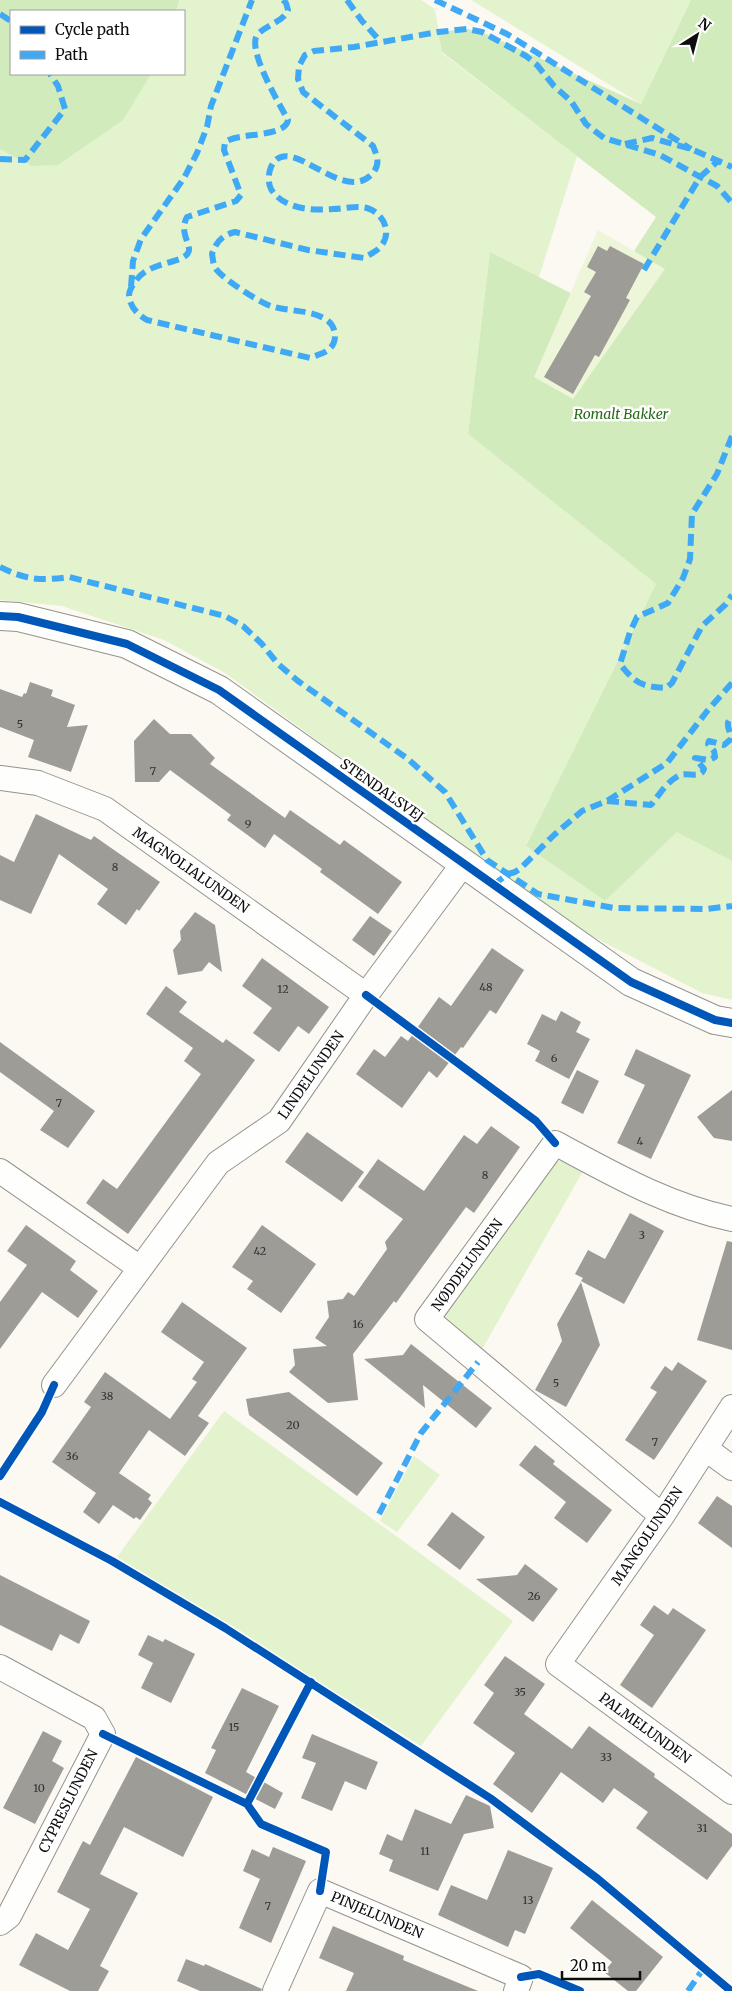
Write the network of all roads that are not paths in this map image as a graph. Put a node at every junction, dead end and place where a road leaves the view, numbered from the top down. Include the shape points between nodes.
1 (0, 616) edge
2 (0, 778) edge
3 (463, 864) junction
4 (366, 995) junction
5 (732, 1023) edge
6 (0, 1171) edge
7 (732, 1219) edge
8 (140, 1268) junction
9 (54, 1384) dead end
10 (732, 1407) edge
11 (706, 1449) junction
12 (732, 1468) edge
13 (662, 1516) junction
14 (558, 1664) joint
15 (0, 1667) edge
16 (732, 1792) edge
17 (0, 1923) edge
18 (276, 1991) edge
19 (516, 1991) edge

1 - 3 street, STENDALSVEJ via 18,617 127,644 219,690
2 - 4 street, MAGNOLIALUNDEN via 38,783 105,809
3 - 4 street, LINDELUNDEN
3 - 5 street, STENDALSVEJ via 631,982 715,1020
4 - 8 street, LINDELUNDEN via 279,1121 218,1163
6 - 8 street
7 - 13 street, NØDDELUNDEN via 708,1214 633,1185 555,1143 427,1319
8 - 9 street, LINDELUNDEN
10 - 11 street, MANGOLUNDEN
11 - 12 street
11 - 13 street, MANGOLUNDEN
13 - 14 street, MANGOLUNDEN
14 - 16 street, PALMELUNDEN
15 - 17 street, CYPRESLUNDEN via 94,1718 103,1734 9,1916
18 - 19 street, PINJELUNDEN via 320,1891 521,1978

